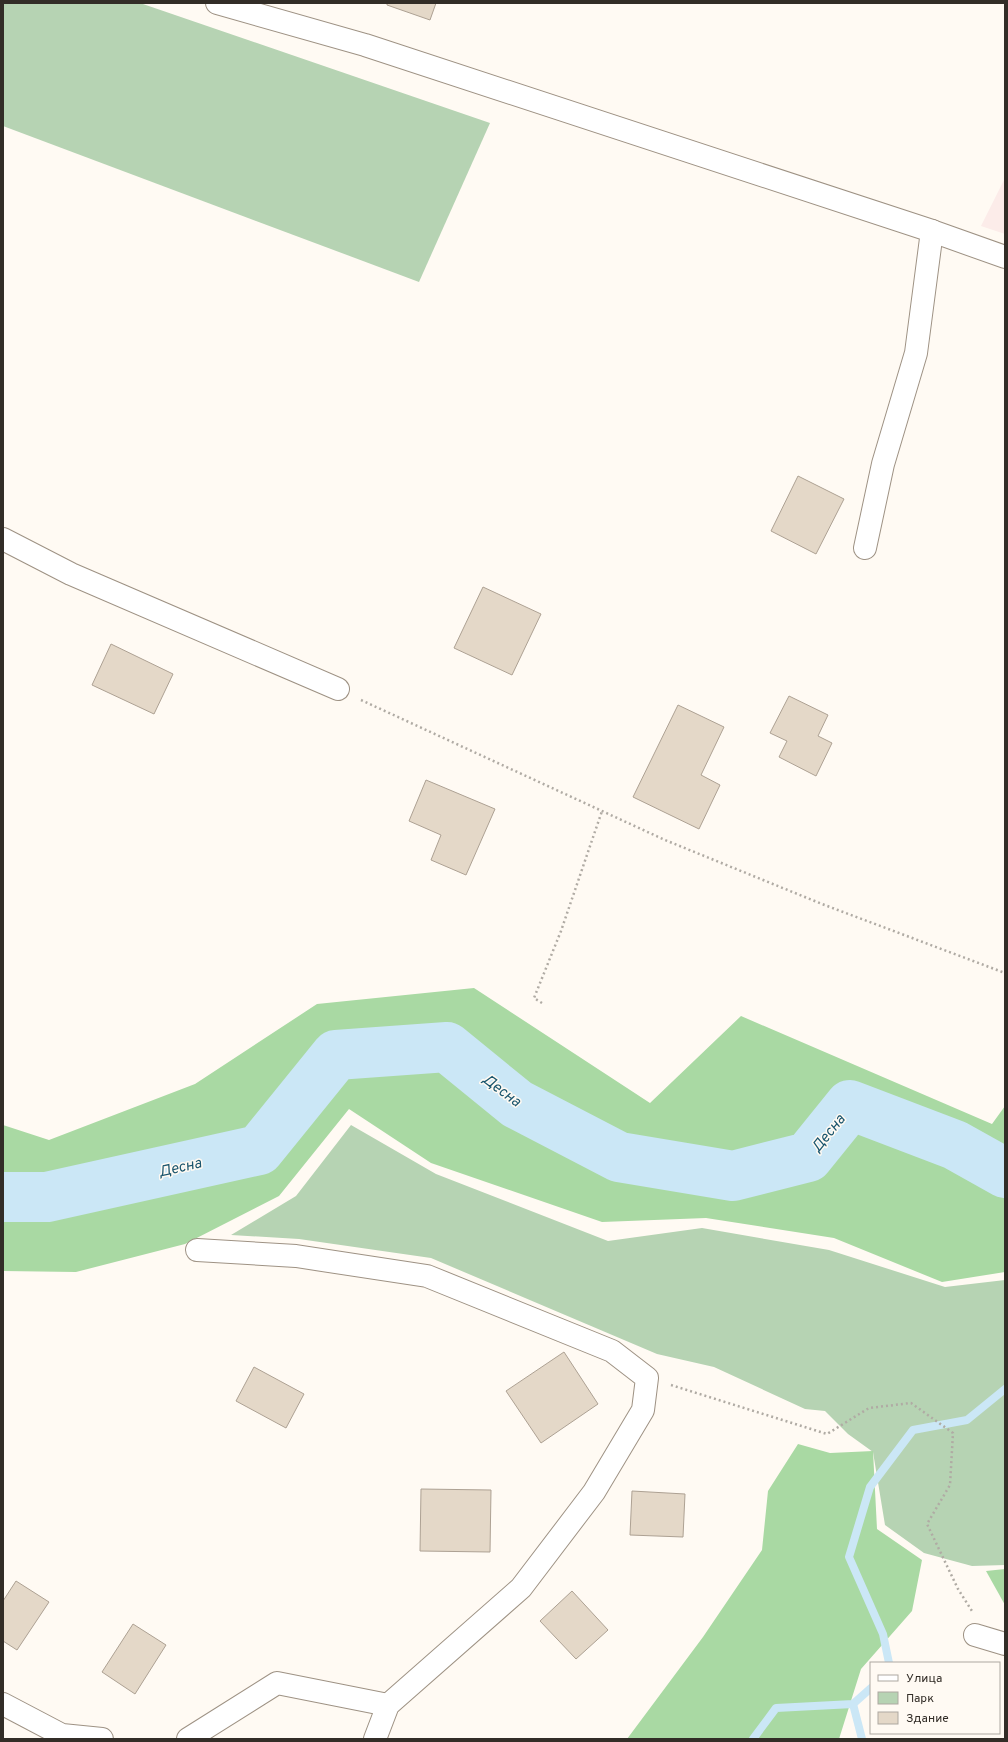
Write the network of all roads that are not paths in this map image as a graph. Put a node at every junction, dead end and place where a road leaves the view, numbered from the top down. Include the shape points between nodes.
1 (217, 3) edge
2 (932, 231) junction
3 (1005, 257) edge
4 (3, 539) edge
5 (865, 548) dead end
6 (338, 689) road end
7 (198, 1250) dead end
8 (975, 1635) dead end
9 (1005, 1644) edge
10 (3, 1704) edge
11 (388, 1705) junction
12 (62, 1737) edge
13 (102, 1739) edge
14 (188, 1739) edge
15 (375, 1739) edge

1 - 2 street via 365,45
2 - 3 street
2 - 5 street via 916,353 883,464
4 - 6 street via 71,574
7 - 11 street via 296,1256 427,1276 612,1351 647,1378 643,1410 639,1417 594,1492 521,1588
8 - 9 street
10 - 12 street
11 - 14 street via 278,1683
11 - 15 street
12 - 13 street

